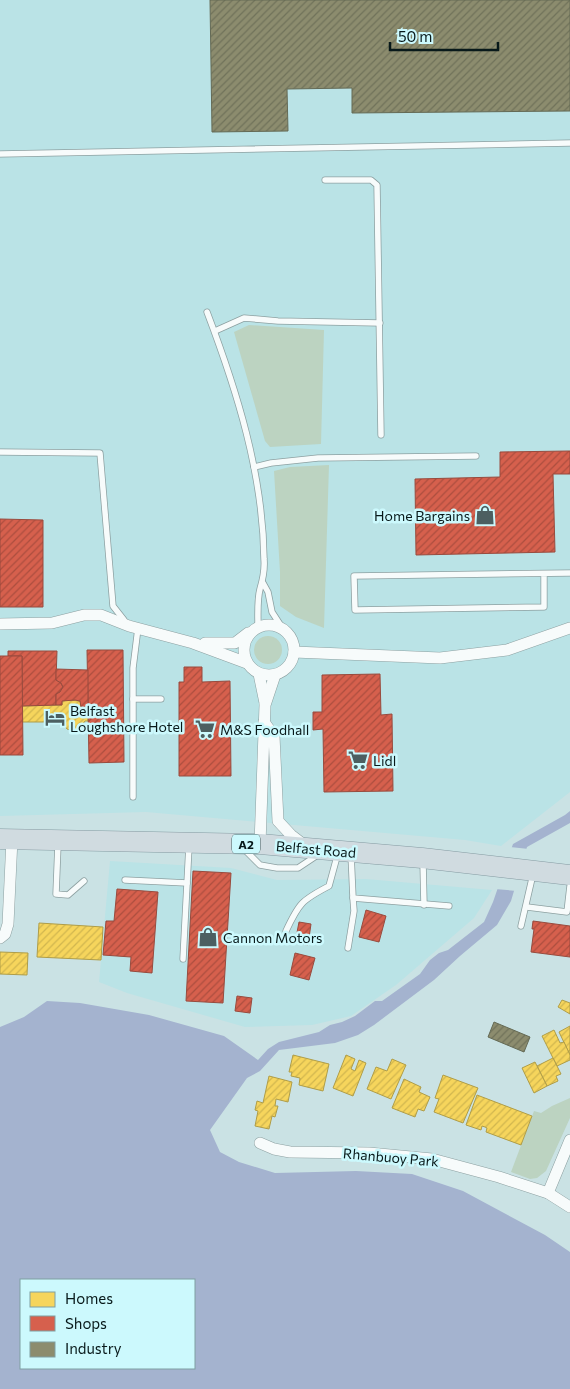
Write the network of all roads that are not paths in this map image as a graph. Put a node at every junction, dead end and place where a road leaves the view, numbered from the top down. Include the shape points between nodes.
1 (570, 142) edge
2 (0, 154) edge
3 (325, 180) dead end
4 (207, 312) dead end
5 (380, 323) junction
6 (214, 331) junction
7 (381, 435) dead end
8 (0, 452) edge
9 (476, 456) dead end
10 (254, 467) junction
11 (570, 573) edge
12 (544, 574) junction
13 (263, 583) junction
14 (113, 606) junction
15 (101, 615) junction
16 (0, 624) edge
17 (133, 627) junction
18 (570, 628) edge
19 (254, 629) junction
20 (283, 629) junction
21 (193, 642) junction
22 (294, 652) junction
23 (247, 663) junction
24 (259, 674) junction
25 (275, 675) junction
26 (133, 698) junction
27 (161, 699) dead end
28 (265, 705) junction
29 (264, 722) junction
30 (133, 797) dead end
31 (6, 839) edge
32 (58, 840) junction
33 (189, 842) junction
34 (239, 844) junction
35 (260, 844) junction
36 (331, 851) junction
37 (422, 858) junction
38 (570, 875) edge
39 (537, 877) junction
40 (126, 880) dead end
41 (84, 881) dead end
42 (187, 883) junction
43 (570, 886) edge
44 (353, 898) junction
45 (424, 905) junction
46 (449, 906) dead end
47 (526, 908) junction
48 (522, 926) dead end
49 (286, 931) dead end
50 (0, 938) edge
51 (348, 948) dead end
52 (182, 959) dead end
53 (570, 1140) edge
54 (260, 1143) dead end
55 (548, 1193) junction
56 (570, 1207) edge

1 - 2 lane
3 - 5 lane via 371,180 378,185
4 - 6 lane
5 - 6 lane via 244,318
5 - 7 lane
6 - 10 lane via 234,389
8 - 14 lane via 100,453
9 - 10 lane via 318,458 270,462
10 - 13 lane via 262,526
11 - 12 lane
12 - 12 lane via 354,576 355,610 544,607
13 - 19 lane
13 - 20 lane via 272,612
14 - 15 lane
14 - 17 lane
15 - 16 street via 84,615 52,623
15 - 17 street
17 - 21 street
17 - 26 lane
18 - 22 street via 506,650 440,658
19 - 20 street via 266,624
19 - 21 street via 235,643
19 - 23 street via 243,647
20 - 22 street via 294,643
21 - 23 street
22 - 25 street via 288,666
23 - 24 street
24 - 25 street
24 - 28 street
25 - 28 street
26 - 27 lane
26 - 30 lane
28 - 29 street
29 - 35 street
29 - 36 street via 274,736 278,821 291,835
31 - 32 highway, Belfast Road / A2
31 - 50 street via 8,924
32 - 33 highway, Belfast Road / A2
32 - 41 lane via 56,894 68,895
33 - 34 highway, Belfast Road / A2
33 - 42 lane
34 - 35 highway, Belfast Road / A2
34 - 36 lane via 260,864 278,868 298,868
35 - 36 highway, Belfast Road / A2
36 - 37 highway, Belfast Road / A2
36 - 44 lane
36 - 49 lane via 329,886 297,907
37 - 39 highway, Belfast Road / A2 via 490,866
37 - 45 lane
38 - 39 highway, Belfast Road / A2
39 - 47 lane
40 - 42 lane
42 - 52 lane
43 - 47 lane via 567,912
44 - 45 lane
44 - 51 lane
45 - 46 lane
47 - 48 lane
53 - 55 street
54 - 55 street, Rhanbuoy Park via 290,1152 432,1158
55 - 56 street, Rhanbuoy Park

